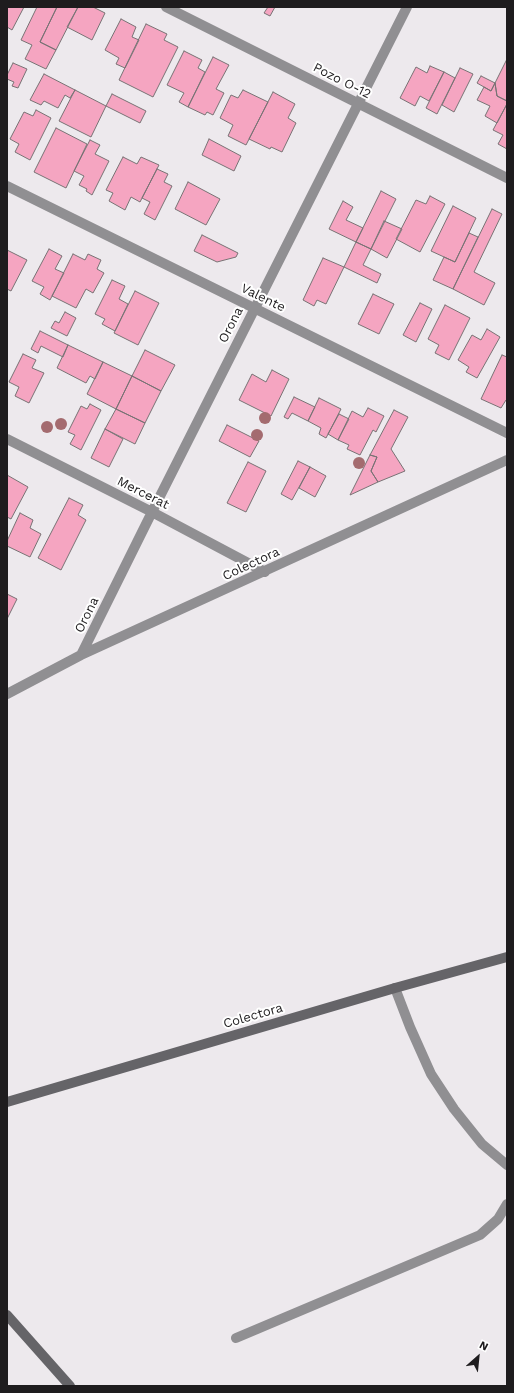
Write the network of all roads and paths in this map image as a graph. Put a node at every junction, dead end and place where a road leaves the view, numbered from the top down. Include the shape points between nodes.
1 (166, 7) edge
2 (407, 7) edge
3 (358, 104) junction
4 (507, 178) edge
5 (7, 186) edge
6 (254, 308) junction
7 (507, 433) edge
8 (7, 440) edge
9 (507, 460) edge
10 (152, 512) junction
11 (265, 572) junction
12 (81, 655) junction
13 (7, 694) edge
14 (507, 957) edge
15 (395, 988) junction
16 (7, 1102) edge
17 (507, 1165) edge
18 (507, 1204) edge
19 (7, 1315) edge
20 (236, 1338) dead end
21 (70, 1386) edge

1 - 3 street, Pozo O-12
2 - 3 street, Orona
3 - 4 street, Pozo O-12
3 - 6 street, Orona
5 - 6 street, Valente
6 - 7 street, Valente
6 - 10 street, Orona
8 - 10 street, Mercerat
9 - 11 street, Colectora
10 - 11 street, Mercerat
10 - 12 street, Orona
11 - 12 street, Colectora
12 - 13 street, Colectora
14 - 15 street, Colectora
15 - 16 street, Colectora
15 - 17 street via 431,1074 454,1109 482,1144
18 - 20 street via 498,1219 480,1235
19 - 21 street

